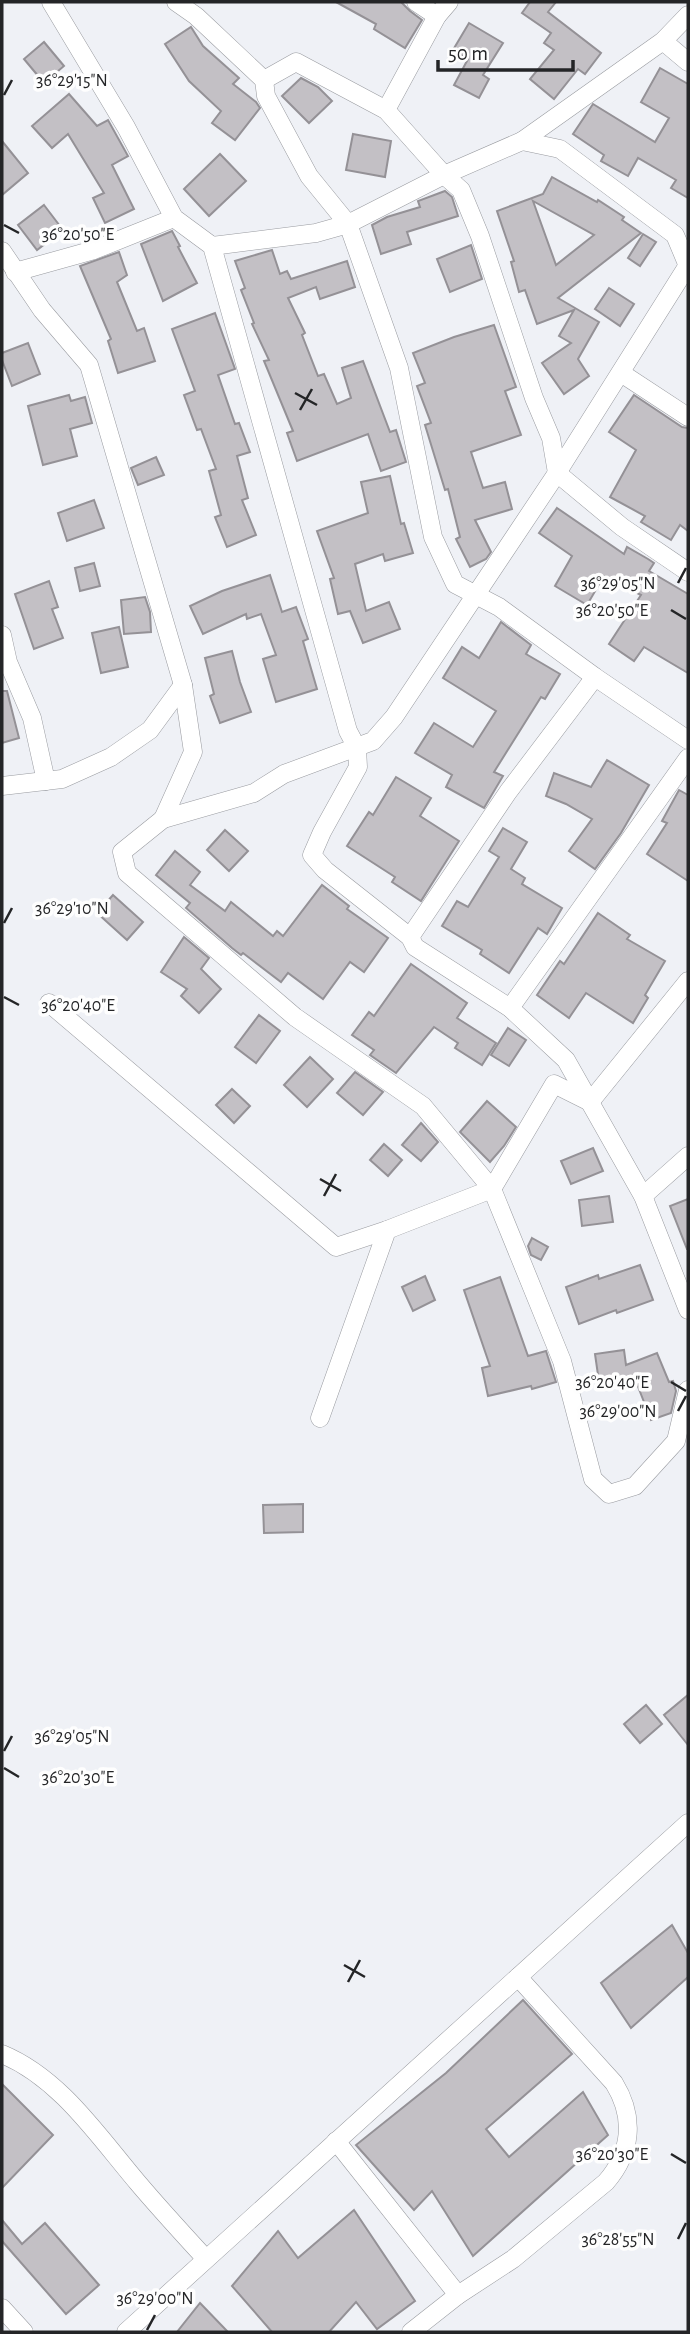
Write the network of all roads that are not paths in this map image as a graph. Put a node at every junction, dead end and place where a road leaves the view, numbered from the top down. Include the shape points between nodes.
1 (176, 2) edge
2 (416, 2) edge
3 (449, 2) edge
4 (52, 3) edge
5 (201, 9) edge
6 (688, 15) edge
7 (437, 16) junction
8 (663, 41) junction
9 (688, 62) edge
10 (264, 80) junction
11 (386, 110) junction
12 (522, 141) junction
13 (444, 175) junction
14 (174, 218) junction
15 (348, 224) junction
16 (212, 246) junction
17 (2, 251) edge
18 (688, 265) edge
19 (15, 272) junction
20 (621, 373) junction
21 (688, 416) edge
22 (557, 473) junction
23 (688, 572) edge
24 (475, 594) junction
25 (2, 635) edge
26 (595, 677) junction
27 (183, 685) junction
28 (688, 740) edge
29 (357, 748) junction
30 (688, 758) edge
31 (46, 781) junction
32 (2, 786) edge
33 (163, 819) junction
34 (410, 937) junction
35 (688, 981) edge
36 (49, 1003) dead end
37 (510, 1009) junction
38 (590, 1102) junction
39 (688, 1156) edge
40 (492, 1189) junction
41 (643, 1196) junction
42 (387, 1230) junction
43 (688, 1310) edge
44 (688, 1390) edge
45 (320, 1418) dead end
46 (688, 1823) edge
47 (518, 1977) junction
48 (2, 2054) edge
49 (336, 2141) junction
50 (206, 2259) junction
51 (458, 2295) junction
52 (2, 2308) edge
53 (24, 2332) edge
54 (126, 2332) edge
55 (411, 2332) edge

1 - 5 street
2 - 7 street
3 - 7 street
4 - 14 street
5 - 10 street
6 - 8 street
7 - 11 street
8 - 9 street
8 - 12 street
10 - 11 street via 296,62
10 - 15 street via 265,96 309,176
11 - 13 street
12 - 13 street
12 - 18 street via 560,149 676,235
13 - 15 street
13 - 22 street via 461,190 480,236 551,438
14 - 16 street
14 - 19 street via 94,250
15 - 16 street via 316,233
15 - 24 street via 399,368 433,537 455,584
16 - 29 street via 348,731
17 - 19 street
18 - 20 street
19 - 27 street via 89,365
20 - 21 street
20 - 22 street
22 - 23 street via 622,527
22 - 24 street
24 - 26 street
24 - 29 street via 394,717 373,741
25 - 31 street via 8,662 32,718
26 - 28 street
26 - 34 street via 508,792
27 - 31 street via 150,730 111,757 62,779
27 - 33 street via 193,752
29 - 33 street via 284,774 254,793
29 - 34 street via 358,767 312,855
30 - 37 street
31 - 32 street
33 - 40 street via 122,852 127,873 295,1017 423,1106
34 - 37 street via 415,947
35 - 38 street
36 - 42 street via 336,1247
37 - 38 street via 566,1060
38 - 40 street via 554,1084
38 - 41 street
39 - 41 street
40 - 42 street
40 - 44 street via 562,1361 593,1479 609,1494 635,1486 676,1441
41 - 43 street
42 - 45 street
46 - 47 street
47 - 49 street
47 - 51 street via 614,2083 628,2116 627,2144 606,2182 513,2259
48 - 50 street via 21,2062 56,2089
49 - 50 street
49 - 51 street
50 - 54 street
51 - 55 street
52 - 53 street

